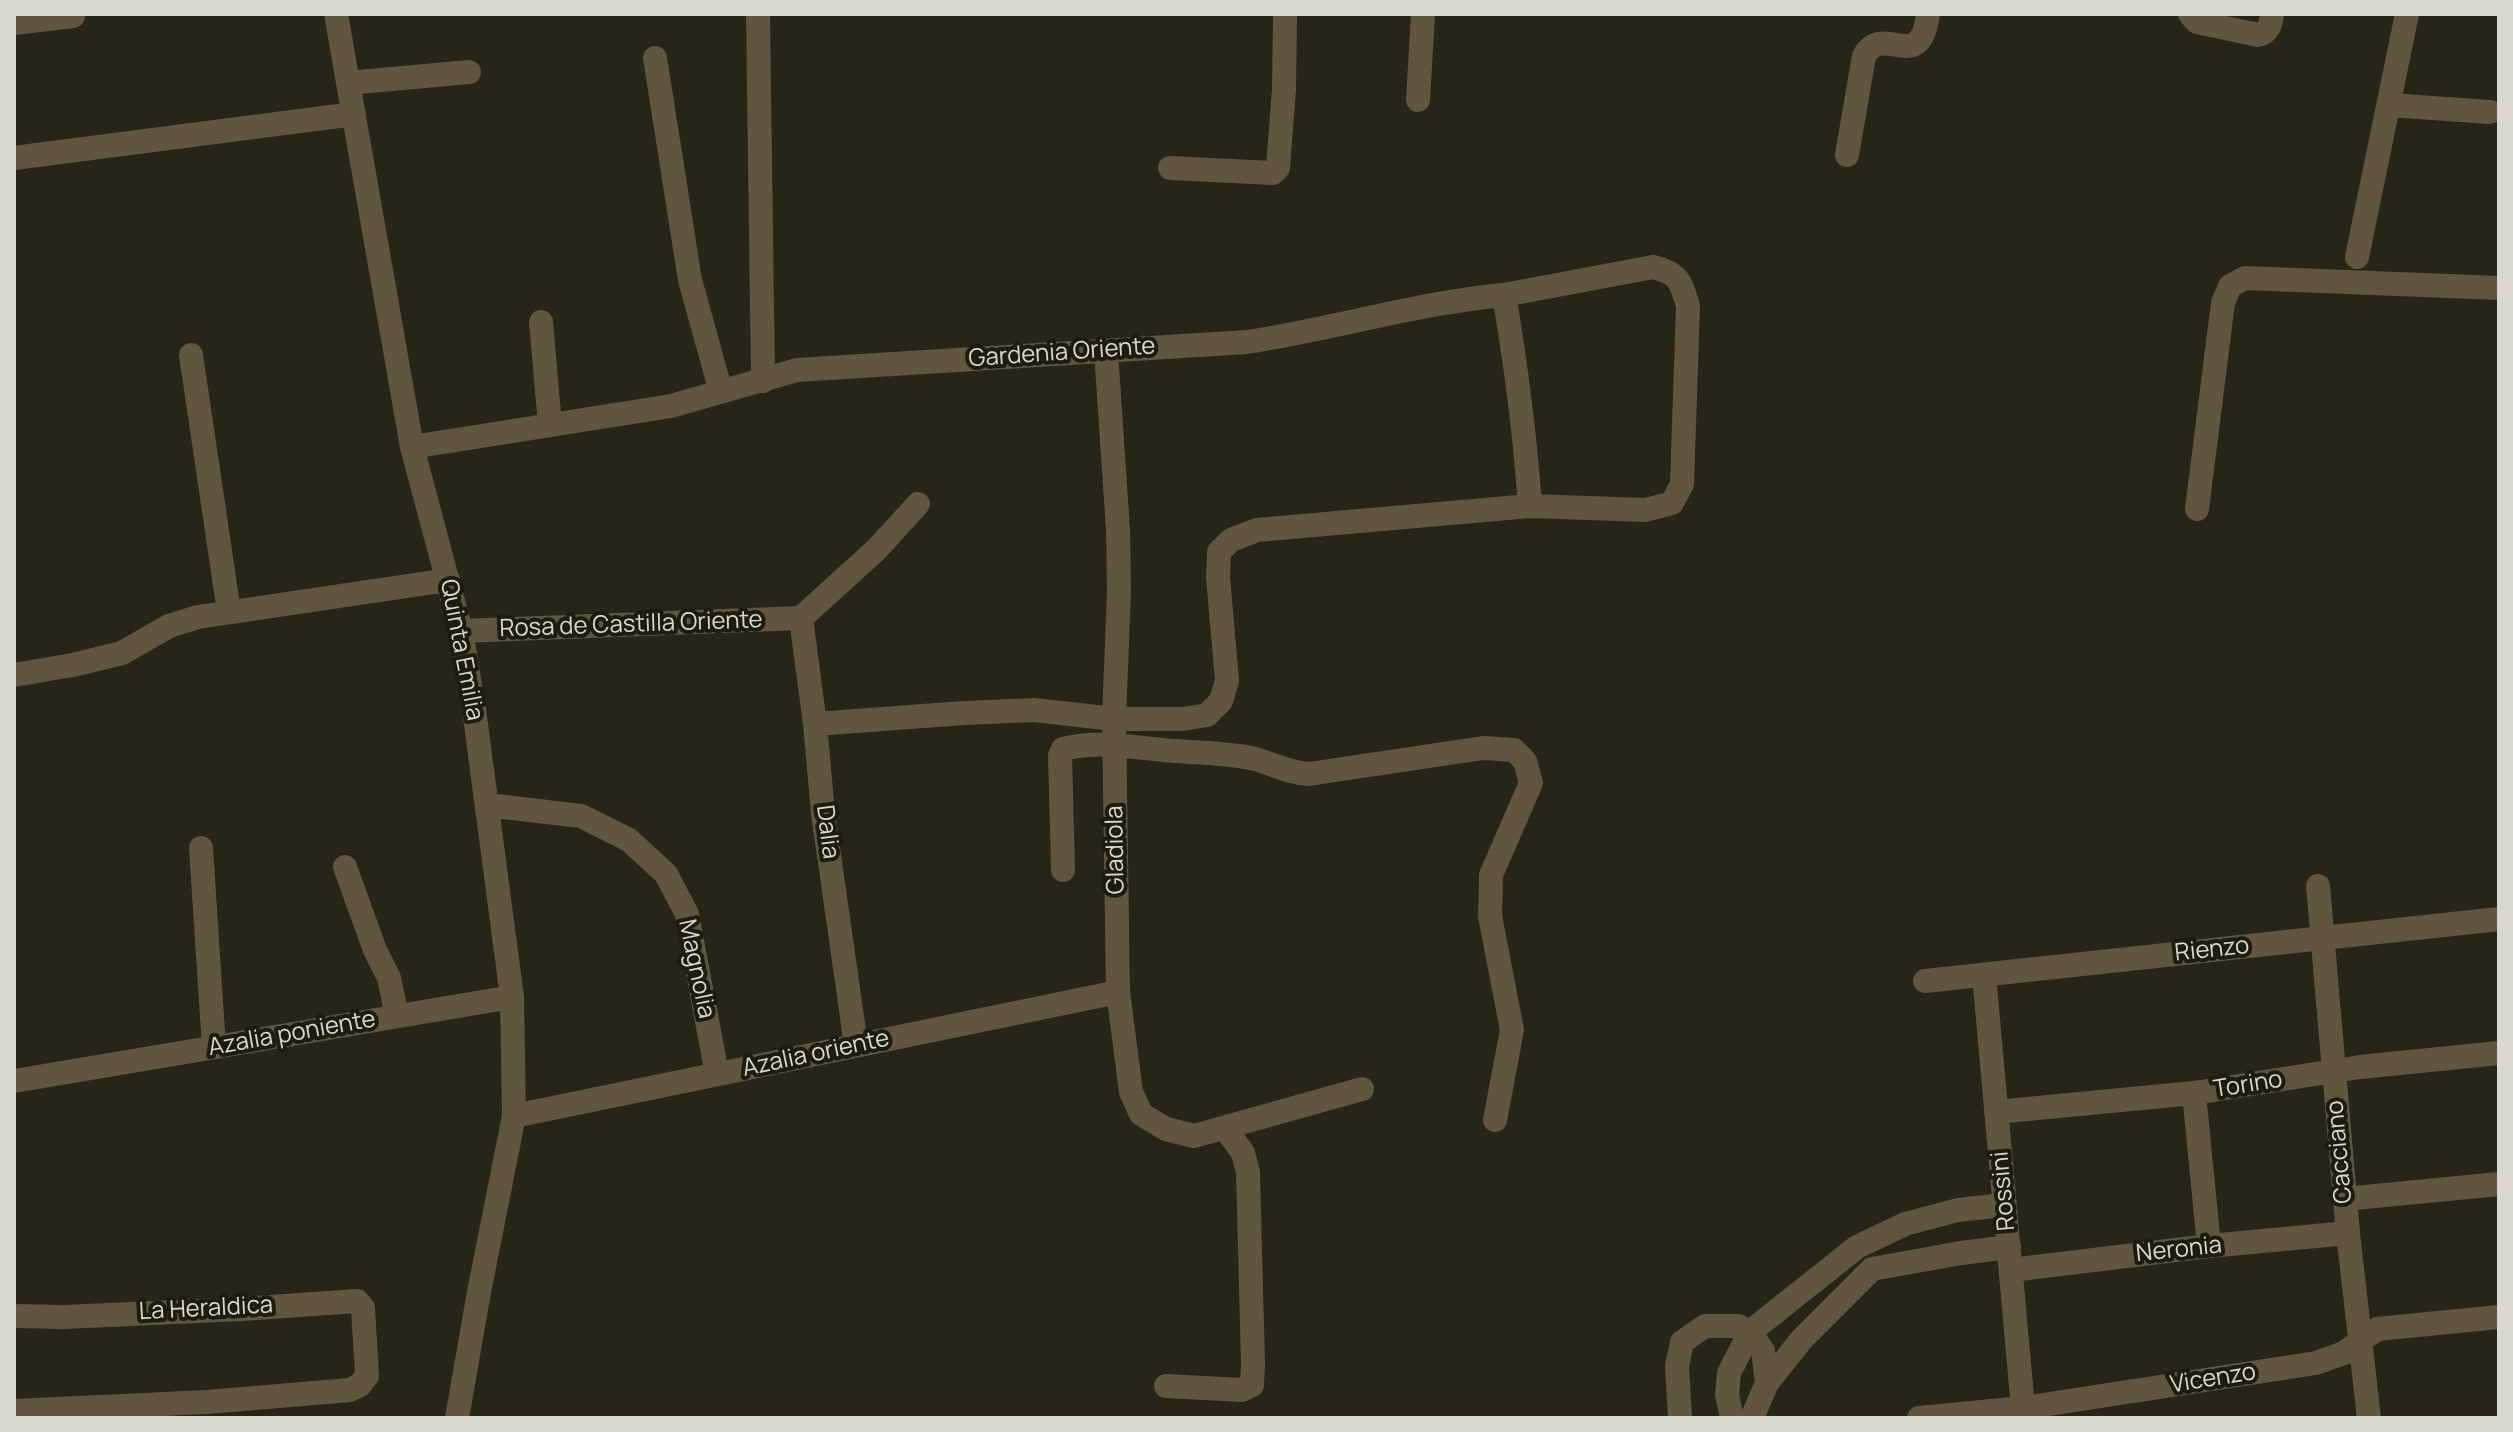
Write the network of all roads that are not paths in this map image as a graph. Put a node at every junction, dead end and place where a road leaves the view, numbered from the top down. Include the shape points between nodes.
1 (336, 14) edge
2 (758, 14) edge
3 (1285, 14) edge
4 (1423, 14) edge
5 (1928, 14) edge
6 (2190, 14) edge
7 (2272, 14) edge
8 (2407, 14) edge
9 (78, 15) edge
10 (14, 23) edge
11 (655, 58) dead end
12 (469, 72) dead end
13 (348, 83) junction
14 (1418, 100) dead end
15 (2389, 105) junction
16 (2490, 112) dead end
17 (354, 114) junction
18 (1847, 155) dead end
19 (14, 158) edge
20 (1170, 168) dead end
21 (2357, 257) dead end
22 (2499, 288) edge
23 (1504, 295) junction
24 (541, 322) dead end
25 (1106, 351) junction
26 (191, 355) dead end
27 (763, 381) junction
28 (721, 392) junction
29 (550, 425) junction
30 (412, 447) junction
31 (918, 504) dead end
32 (1530, 506) junction
33 (2197, 509) dead end
34 (448, 580) junction
35 (229, 612) junction
36 (801, 618) junction
37 (461, 631) junction
38 (14, 675) edge
39 (1114, 719) junction
40 (815, 724) junction
41 (1114, 746) junction
42 (487, 805) junction
43 (201, 848) dead end
44 (345, 867) dead end
45 (1063, 870) dead end
46 (2318, 886) dead end
47 (2499, 919) edge
48 (2322, 938) junction
49 (1984, 975) junction
50 (1925, 981) dead end
51 (1118, 992) junction
52 (512, 997) junction
53 (397, 1016) junction
54 (856, 1045) junction
55 (214, 1047) junction
56 (2499, 1053) edge
57 (2333, 1072) junction
58 (717, 1074) junction
59 (14, 1081) edge
60 (1362, 1089) dead end
61 (2194, 1093) junction
62 (1996, 1112) junction
63 (514, 1116) junction
64 (1495, 1120) dead end
65 (1225, 1128) junction
66 (2499, 1184) edge
67 (2344, 1199) junction
68 (2004, 1205) junction
69 (2348, 1233) junction
70 (2209, 1246) junction
71 (1857, 1247) junction
72 (2010, 1259) junction
73 (1872, 1269) junction
74 (14, 1316) edge
75 (2499, 1317) edge
76 (1750, 1332) junction
77 (2361, 1339) junction
78 (1767, 1383) junction
79 (1166, 1386) dead end
80 (2023, 1408) junction
81 (207, 1410) edge
82 (14, 1411) edge
83 (457, 1418) edge
84 (1680, 1418) edge
85 (1732, 1418) edge
86 (1752, 1418) edge
87 (1919, 1418) edge
88 (2369, 1418) edge

1 - 13 street, Quinta Emilia
2 - 27 street
3 - 20 street via 1278,168 1273,173
4 - 14 street
5 - 18 street via 1921,41 1911,46 1876,44 1864,56
6 - 7 street via 2197,22 2258,35 2270,26
8 - 15 street
9 - 10 street
11 - 28 street via 690,280
12 - 13 street
13 - 17 street, Quinta Emilia
15 - 16 street
15 - 21 street
17 - 19 street
17 - 30 street, Quinta Emilia
22 - 33 street via 2245,278 2230,286 2223,303
23 - 25 street, Gardenia Oriente via 1247,342
23 - 32 street
23 - 32 street, Gardenia Oriente via 1653,267 1669,270 1681,283 1688,306 1682,484 1672,503 1646,510
24 - 29 street
25 - 27 street, Gardenia Oriente via 797,370
25 - 39 street, Gladiola via 1118,545
26 - 35 street
27 - 28 street, Gardenia Oriente
28 - 29 street, Gardenia Oriente via 671,406
29 - 30 street, Gardenia Oriente
30 - 34 street, Quinta Emilia
31 - 36 street
32 - 39 street, Gardenia Oriente via 1257,530 1231,540 1219,552 1227,681 1221,701 1207,715
34 - 35 street
34 - 37 street, Quinta Emilia
35 - 38 street via 169,626 122,653
36 - 37 street, Rosa de Castilla Oriente
36 - 40 street, Dalia
37 - 42 street, Quinta Emilia
39 - 40 street, Gardenia Oriente via 1034,710
39 - 41 street, Gladiola
40 - 54 street, Dalia
41 - 45 street via 1073,746 1060,755
41 - 51 street, Gladiola
41 - 64 street via 1254,759 1289,773 1309,774 1483,748 1514,750 1525,761 1531,783 1491,875 1490,916 1512,1030
42 - 52 street, Quinta Emilia
42 - 58 street, Magnolia via 581,816 629,840 666,874 687,914
43 - 55 street
44 - 53 street via 389,978
46 - 48 street, Cacciano
47 - 48 street, Rienzo
48 - 49 street, Rienzo
48 - 57 street, Cacciano
49 - 50 street, Rienzo
49 - 62 street, Rossini
51 - 54 street, Azalia oriente
51 - 65 street, Gladiola via 1131,1092 1141,1114 1166,1129 1194,1136
52 - 53 street, Azalia poniente
52 - 63 street, Quinta Emilia
53 - 55 street, Azalia poniente
54 - 58 street, Azalia oriente
55 - 59 street, Azalia poniente
56 - 57 street, Torino
57 - 61 street, Torino
57 - 67 street, Cacciano
58 - 63 street, Azalia oriente
60 - 65 street, Gladiola
61 - 62 street, Torino
61 - 70 street
62 - 68 street, Rossini
63 - 83 street, Quinta Emilia
65 - 79 street via 1243,1153 1248,1172 1252,1385 1242,1390
66 - 67 street
67 - 69 street, Cacciano
68 - 71 street via 1905,1224
68 - 72 street, Rossini
69 - 70 street, Neronia
69 - 77 street, Cacciano
70 - 72 street, Neronia
71 - 73 street
71 - 76 street
72 - 73 street, Neronia
72 - 80 street, Rossini
73 - 78 street via 1802,1339
74 - 81 street, La Heraldica via 347,1300 363,1308 367,1376 360,1385
75 - 77 street, Vicenzo via 2377,1329
76 - 78 street via 1763,1351
76 - 84 street via 1738,1326 1705,1326 1682,1342 1677,1366
76 - 85 street via 1729,1373
77 - 80 street, Vicenzo via 2344,1353 2316,1363
77 - 88 street, Cacciano
78 - 86 street
80 - 87 street, Vicenzo
81 - 82 street

